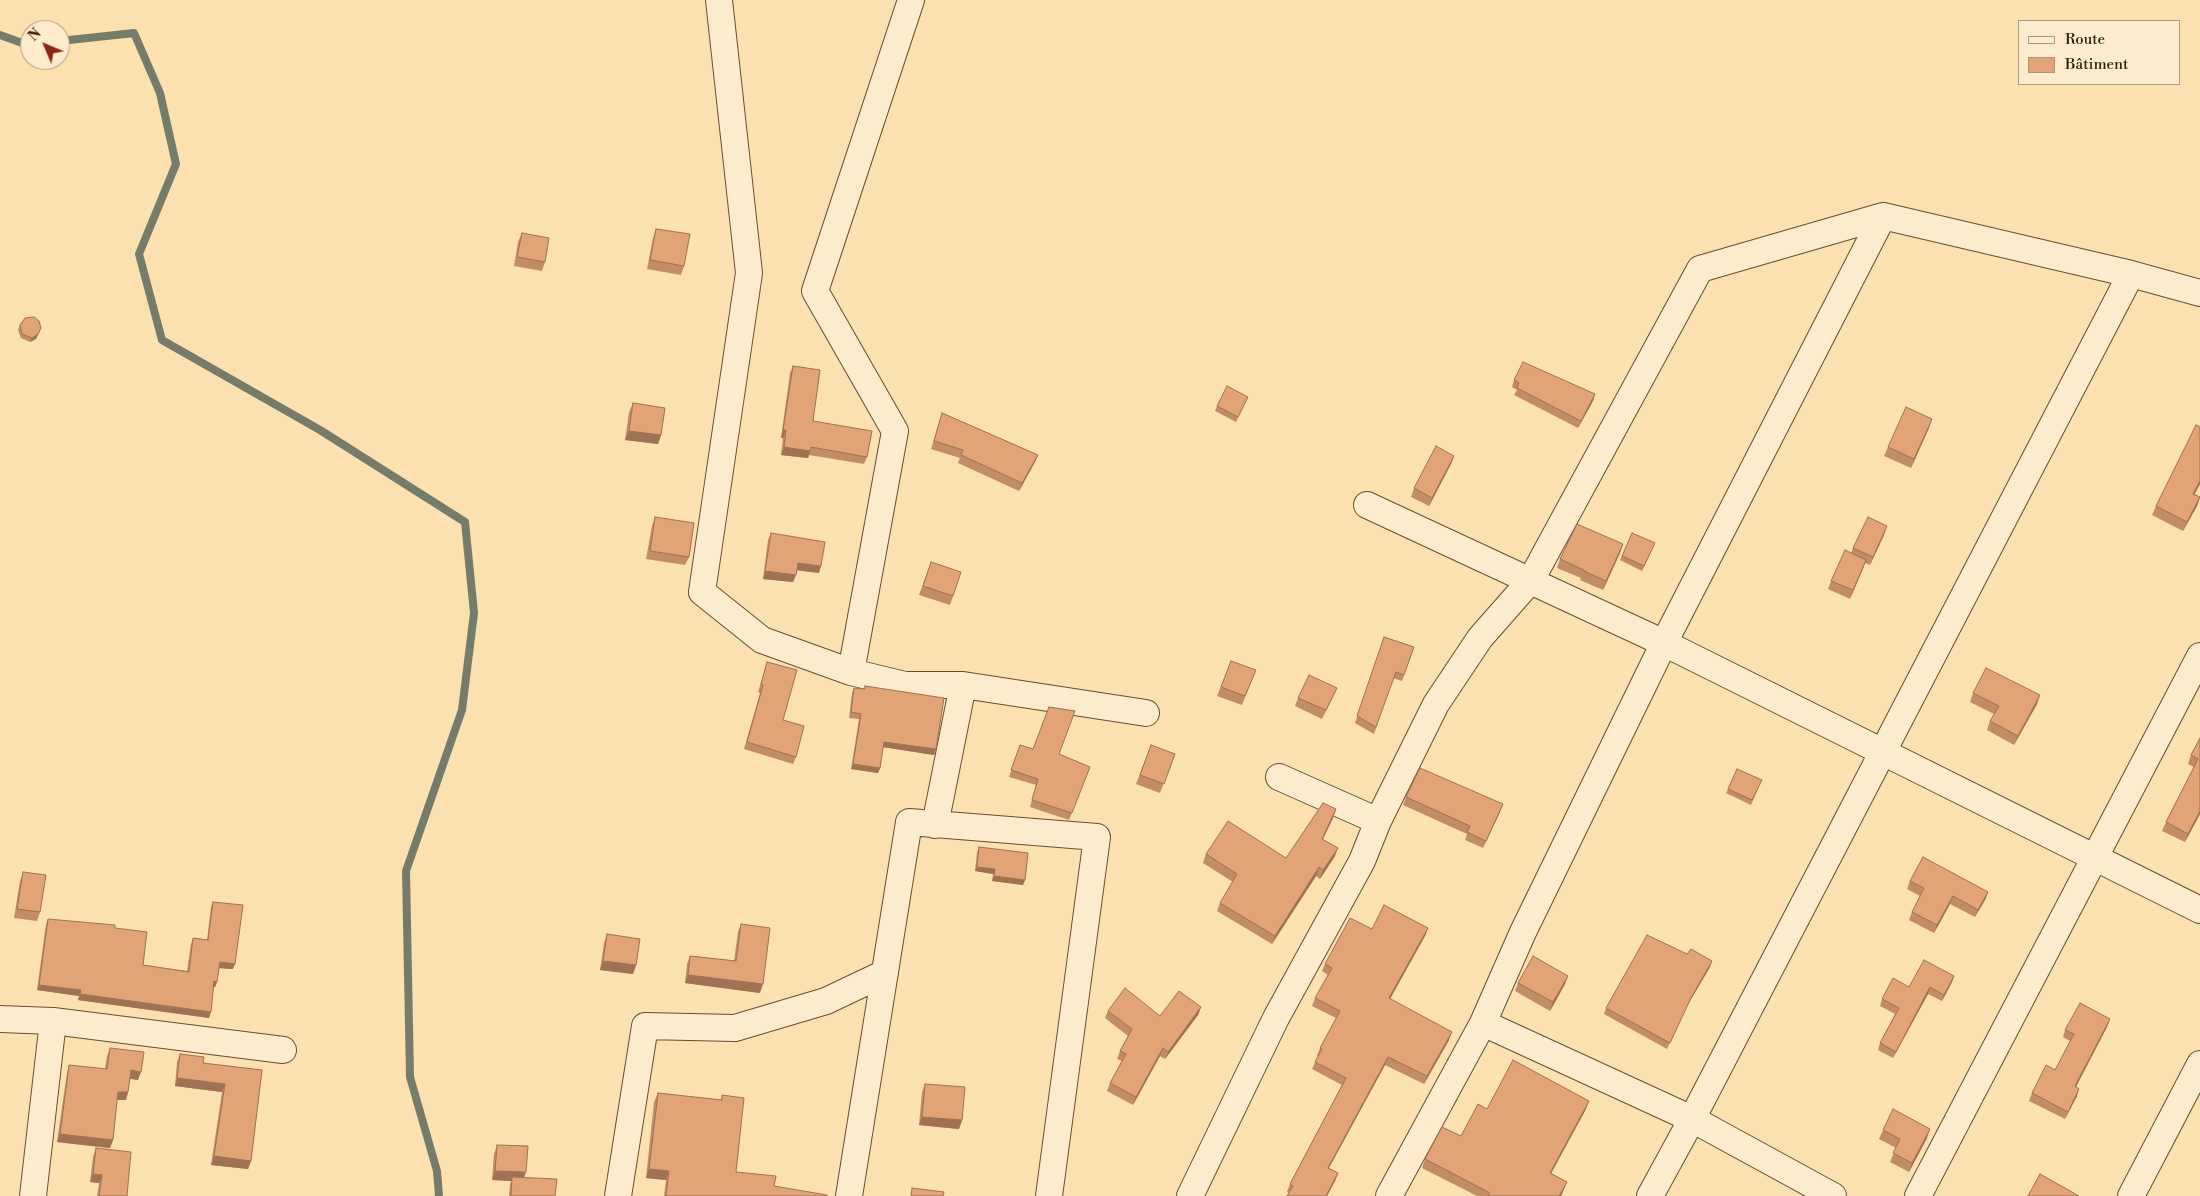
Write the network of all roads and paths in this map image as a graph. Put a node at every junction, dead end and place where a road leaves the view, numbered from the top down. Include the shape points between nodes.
1 (719, 0) edge
2 (911, 0) edge
3 (1883, 216) junction
4 (2131, 274) junction
5 (2200, 293) edge
6 (1367, 506) dead end
7 (1531, 580) junction
8 (1664, 643) junction
9 (851, 672) junction
10 (2196, 673) edge
11 (963, 685) junction
12 (1146, 713) dead end
13 (1883, 752) junction
14 (1279, 777) dead end
15 (1378, 821) junction
16 (935, 825) junction
17 (2095, 858) junction
18 (2200, 910) edge
19 (884, 973) junction
20 (0, 1019) edge
21 (53, 1021) junction
22 (1483, 1023) junction
23 (283, 1050) dead end
24 (2200, 1064) edge
25 (1692, 1119) junction
26 (33, 1196) edge
27 (618, 1196) edge
28 (849, 1196) edge
29 (1049, 1196) edge
30 (1190, 1196) edge
31 (1388, 1196) edge
32 (1650, 1196) edge
33 (1833, 1196) edge
34 (1918, 1196) edge
35 (2132, 1196) edge

1 - 9 street via 749,273 702,592 762,640
2 - 9 street via 815,291 895,430
3 - 4 street
3 - 7 street via 1700,269
3 - 8 street
4 - 5 street
4 - 13 street
6 - 7 street
7 - 8 street
7 - 15 street via 1480,638 1436,704
8 - 13 street
8 - 22 street via 1522,932
9 - 11 street via 905,685
10 - 17 street
11 - 12 street
11 - 16 street
13 - 17 street
13 - 25 street
14 - 15 street
15 - 30 street via 1362,861 1276,1018
16 - 19 street via 909,822
16 - 29 street via 1097,837
17 - 18 street
17 - 34 street
19 - 27 street via 826,1001 735,1028 645,1026
19 - 28 street
20 - 21 street
21 - 23 street
21 - 26 street
22 - 25 street
22 - 31 street
24 - 35 street
25 - 32 street
25 - 33 street

